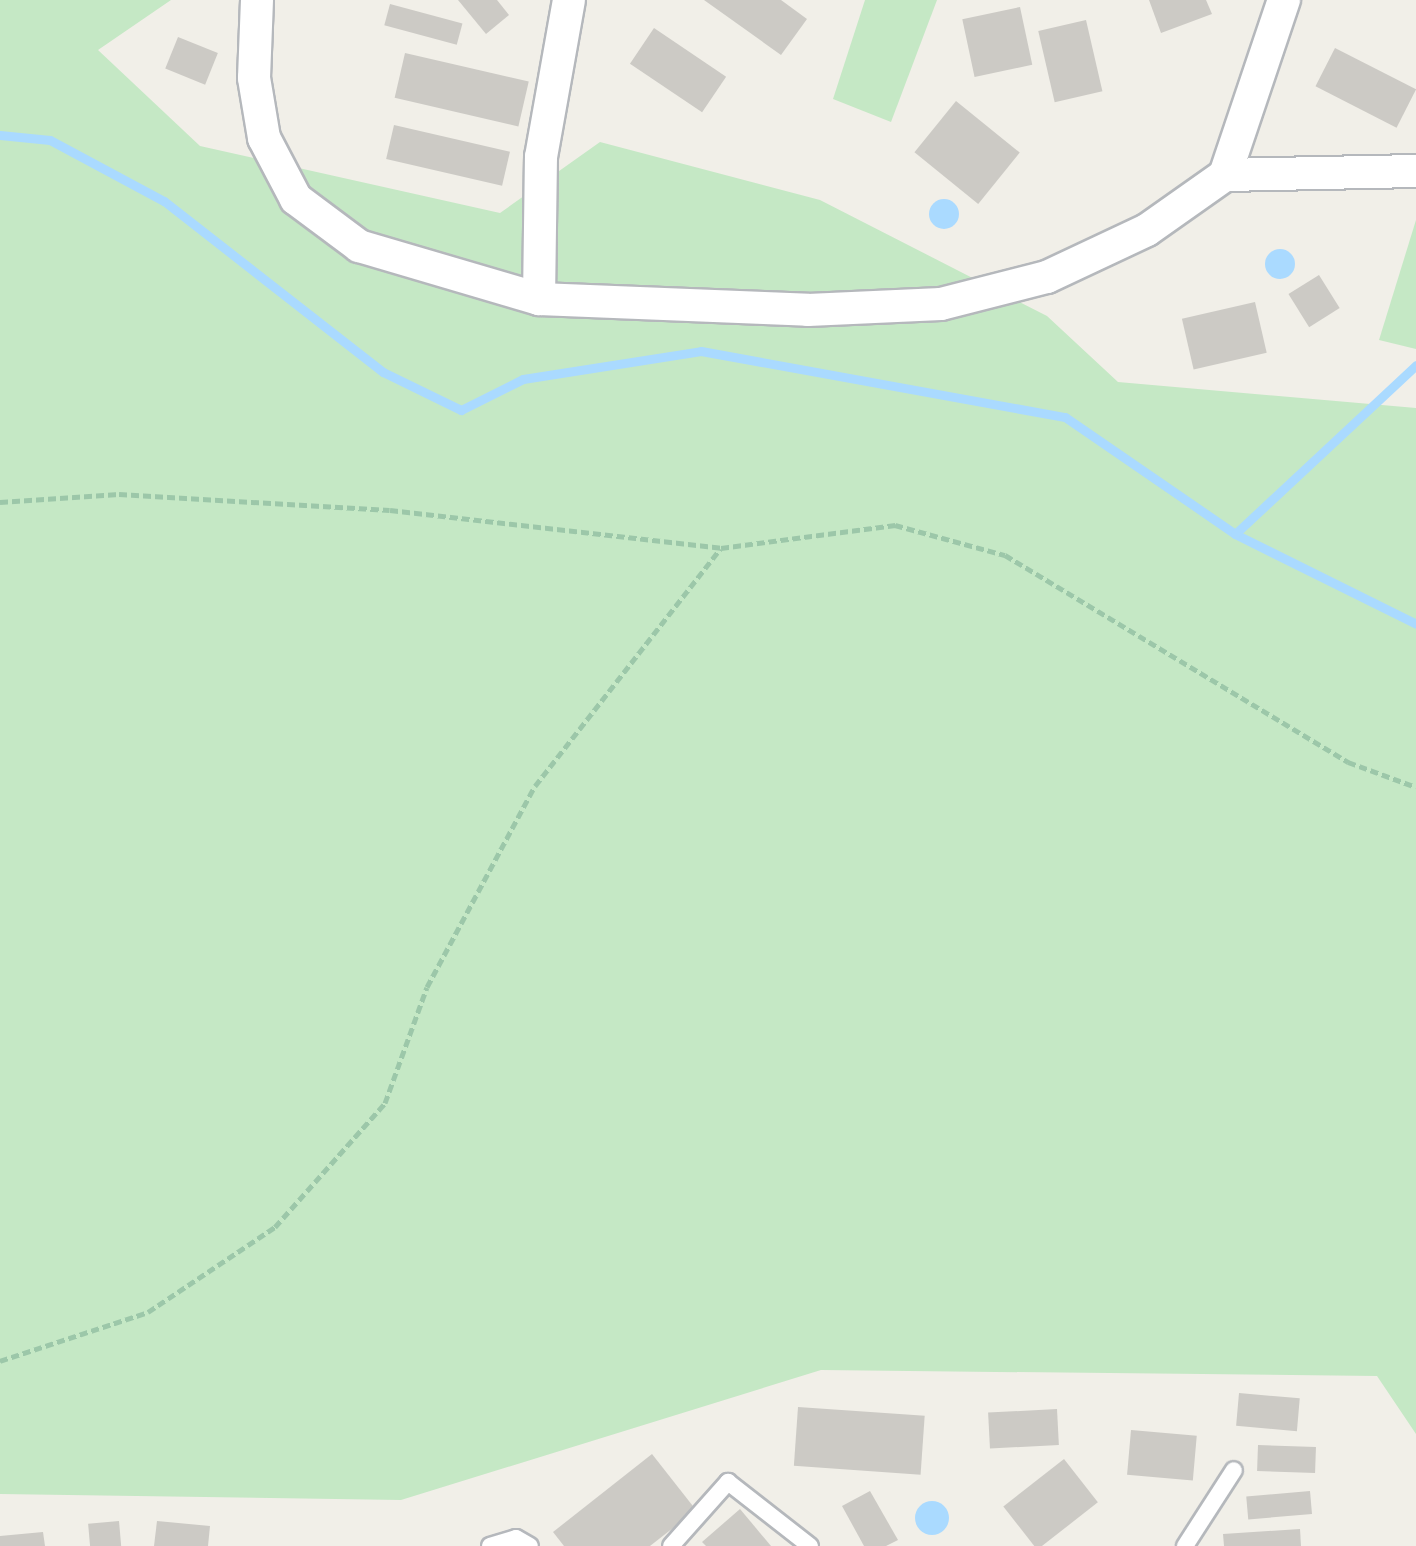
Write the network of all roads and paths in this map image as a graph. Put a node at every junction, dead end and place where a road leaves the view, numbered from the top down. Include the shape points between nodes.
1 (257, 0) edge
2 (569, 0) edge
3 (1284, 0) edge
4 (1416, 171) edge
5 (1225, 175) junction
6 (539, 299) junction
7 (0, 502) edge
8 (721, 548) junction
9 (1416, 787) edge
10 (0, 1361) edge
11 (1234, 1470) dead end
12 (490, 1546) edge
13 (530, 1546) edge
14 (671, 1546) edge
15 (810, 1546) edge
16 (1185, 1546) edge

1 - 6 street via 254,78 264,138 296,199 359,246
2 - 6 street via 541,157
3 - 5 street
4 - 5 street
5 - 6 street via 1147,230 1047,277 941,304 808,310
7 - 8 path via 119,494 390,510
8 - 9 path via 895,525 1005,555 1348,762
8 - 10 path via 535,786 427,987 385,1103 275,1227 148,1312
11 - 16 lane
12 - 13 lane via 516,1538
14 - 15 lane via 728,1482

